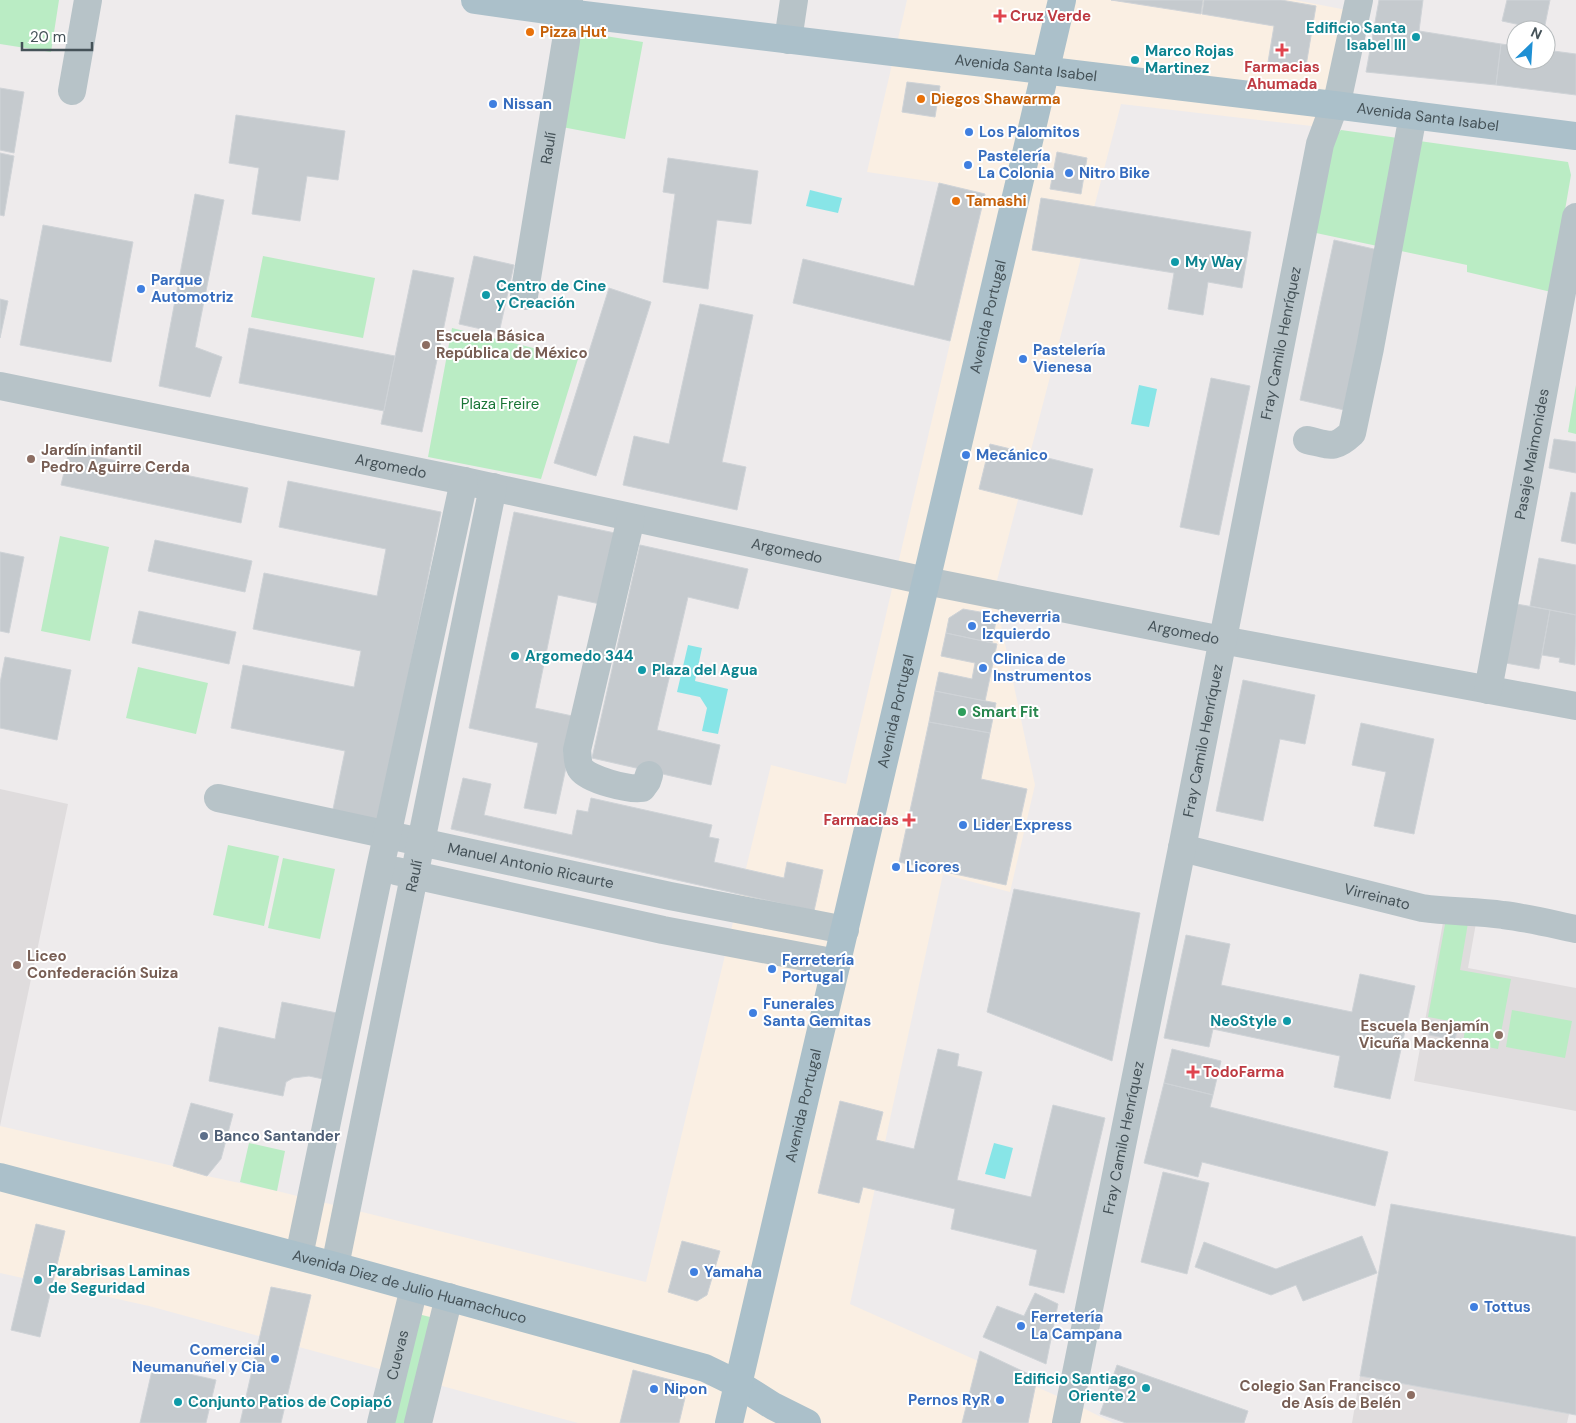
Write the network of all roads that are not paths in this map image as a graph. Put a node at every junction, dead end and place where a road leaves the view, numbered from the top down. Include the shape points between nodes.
1 (88, 0) edge
2 (475, 0) edge
3 (794, 0) edge
4 (1062, 0) edge
5 (1359, 0) edge
6 (568, 7) edge
7 (788, 40) junction
8 (1046, 70) junction
9 (72, 91) dead end
10 (1334, 105) junction
11 (1413, 115) junction
12 (1576, 136) edge
13 (1576, 218) edge
14 (524, 296) dead end
15 (0, 386) edge
16 (1308, 440) dead end
17 (464, 481) junction
18 (493, 487) junction
19 (632, 518) junction
20 (926, 581) junction
21 (1222, 640) junction
22 (1488, 690) junction
23 (1576, 706) edge
24 (649, 775) dead end
25 (218, 798) dead end
26 (387, 834) junction
27 (421, 841) junction
28 (1182, 848) junction
29 (538, 866) junction
30 (380, 868) junction
31 (414, 875) junction
32 (670, 896) junction
33 (530, 901) junction
34 (1576, 929) edge
35 (663, 930) junction
36 (845, 930) junction
37 (837, 963) junction
38 (0, 1177) edge
39 (299, 1256) junction
40 (335, 1266) junction
41 (414, 1288) junction
42 (448, 1297) junction
43 (738, 1384) junction
44 (381, 1423) edge
45 (418, 1423) edge
46 (729, 1423) edge
47 (807, 1423) edge
48 (1066, 1423) edge

1 - 9 street
2 - 6 main road, Avenida Santa Isabel
3 - 7 street
4 - 8 main road, Avenida Portugal
5 - 10 street, Fray Camilo Henríquez via 1344,74
6 - 7 main road, Avenida Santa Isabel
6 - 14 street, Raulí via 566,41
7 - 8 main road, Avenida Santa Isabel
8 - 10 main road, Avenida Santa Isabel
8 - 20 main road, Avenida Portugal
10 - 11 main road, Avenida Santa Isabel
10 - 21 street, Fray Camilo Henríquez via 1320,144
11 - 12 main road, Avenida Santa Isabel
11 - 16 street via 1352,433 1334,446
13 - 22 street, Pasaje Maimonides
15 - 17 street, Argomedo
17 - 18 street, Argomedo
17 - 26 street
18 - 19 street, Argomedo
18 - 27 street, Raulí
19 - 20 street, Argomedo
19 - 24 street via 579,738 578,756 581,770 598,780 634,789 642,788
20 - 21 street, Argomedo
20 - 36 main road, Avenida Portugal
21 - 22 street, Argomedo
21 - 28 street, Fray Camilo Henríquez
22 - 23 street, Argomedo
25 - 26 street, Manuel Antonio Ricaurte
26 - 27 street, Manuel Antonio Ricaurte
26 - 30 street
27 - 29 street, Manuel Antonio Ricaurte
27 - 31 street, Raulí
28 - 34 street, Virreinato via 1422,908 1504,915
28 - 48 street, Fray Camilo Henríquez
29 - 32 street, Manuel Antonio Ricaurte
29 - 33 street
30 - 31 street
30 - 39 street
31 - 33 street
31 - 40 street, Raulí
32 - 35 street
32 - 36 street, Manuel Antonio Ricaurte
33 - 35 street
35 - 37 street
36 - 37 main road, Avenida Portugal
37 - 43 main road, Avenida Portugal
38 - 39 main road, Avenida Diez de Julio Huamachuco
39 - 40 main road, Avenida Diez de Julio Huamachuco
40 - 41 main road, Avenida Diez de Julio Huamachuco
41 - 42 main road, Avenida Diez de Julio Huamachuco
41 - 44 street, Cuevas
42 - 43 main road, Avenida Diez de Julio Huamachuco via 705,1368
42 - 45 street
43 - 46 main road, Avenida Portugal
43 - 47 main road, Avenida Diez de Julio Huamachuco

